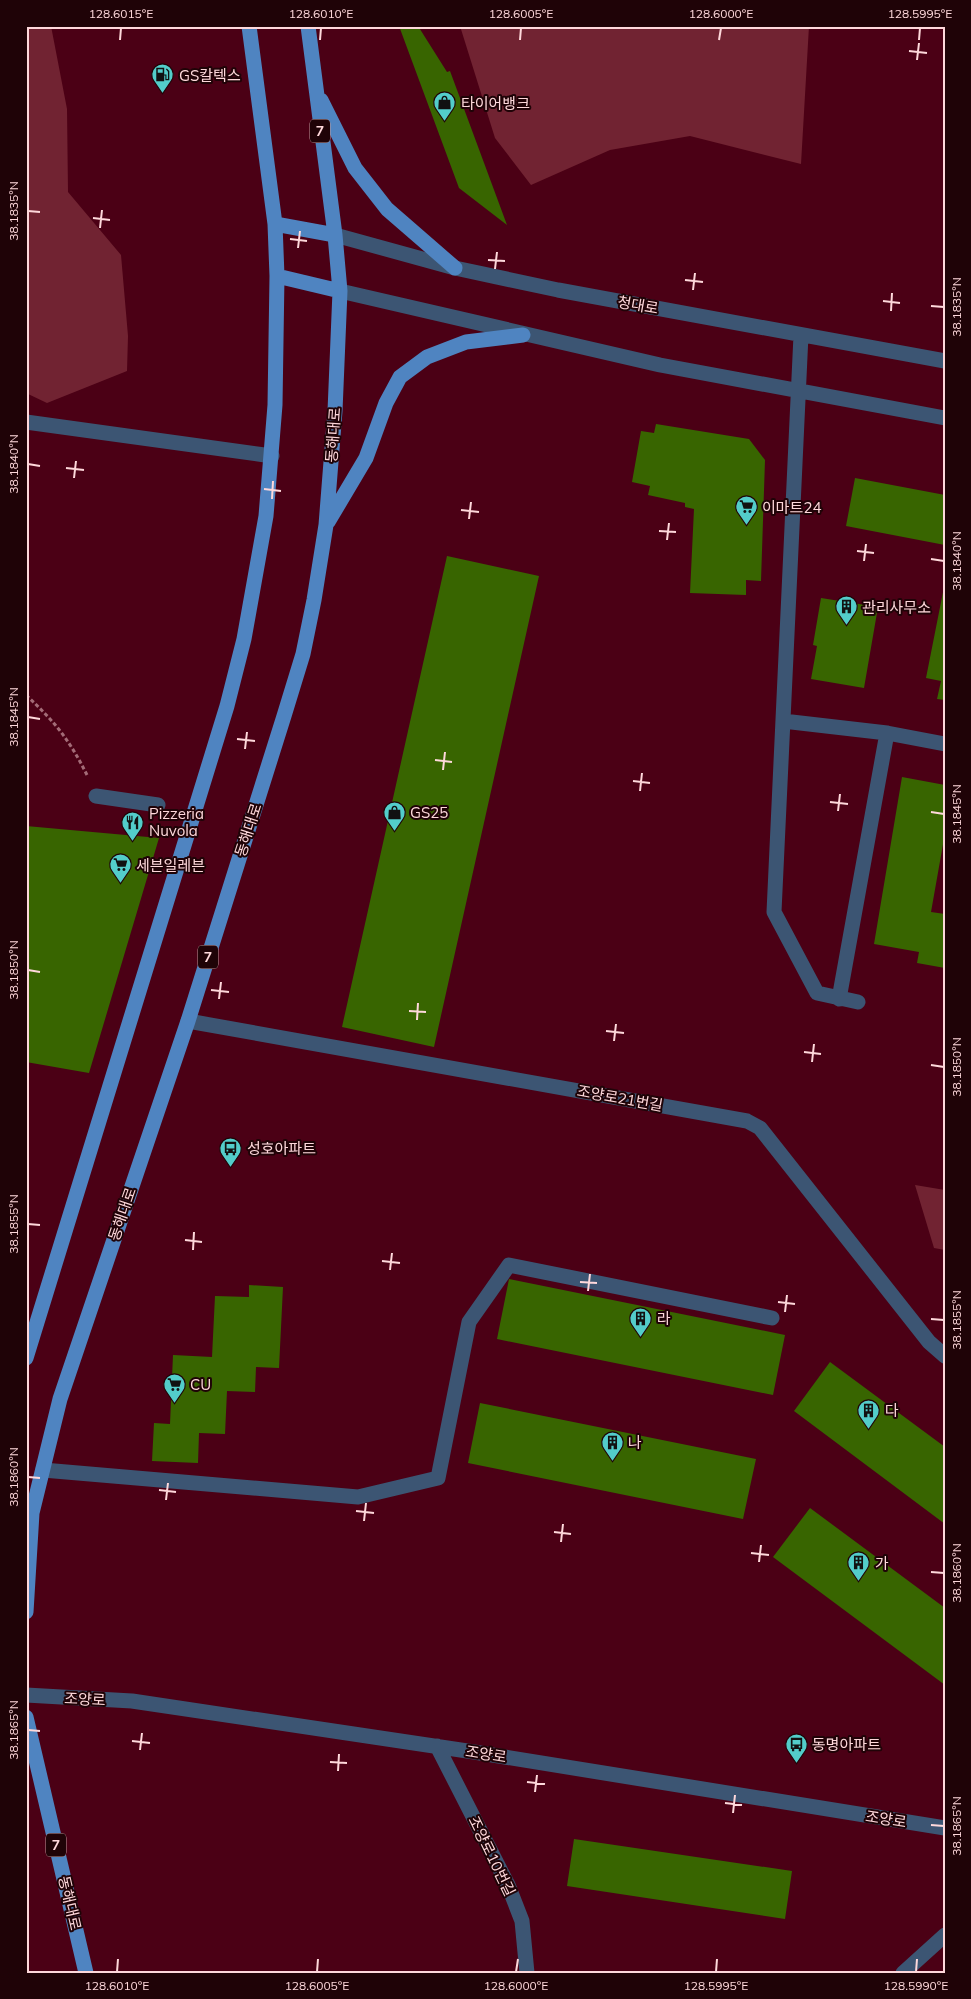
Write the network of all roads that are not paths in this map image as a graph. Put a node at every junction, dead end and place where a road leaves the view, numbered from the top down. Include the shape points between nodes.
1 (249, 26) edge
2 (308, 26) edge
3 (316, 90) junction
4 (275, 224) junction
5 (335, 235) junction
6 (455, 268) junction
7 (277, 276) junction
8 (340, 291) junction
9 (523, 335) junction
10 (801, 335) junction
11 (945, 361) edge
12 (798, 391) junction
13 (945, 418) edge
14 (26, 422) edge
15 (272, 456) junction
16 (326, 525) junction
17 (783, 721) junction
18 (887, 733) junction
19 (945, 744) edge
20 (96, 796) road end
21 (158, 804) dead end
22 (839, 999) junction
23 (858, 1002) dead end
24 (188, 1021) junction
25 (772, 1318) dead end
26 (29, 1340) edge
27 (945, 1356) edge
28 (26, 1358) edge
29 (43, 1470) junction
30 (26, 1612) edge
31 (26, 1696) edge
32 (26, 1717) edge
33 (437, 1746) junction
34 (945, 1828) edge
35 (945, 1935) edge
36 (86, 1973) edge
37 (527, 1973) edge
38 (904, 1973) edge

1 - 4 main road
2 - 3 main road, 동해대로 / 7
3 - 5 main road, 동해대로 / 7
3 - 6 main road via 355,168 387,209
4 - 5 main road
4 - 7 main road
5 - 6 street, 청대로
5 - 8 main road, 동해대로 / 7
6 - 10 street, 청대로
7 - 8 main road
7 - 15 main road
8 - 9 street
8 - 16 main road, 동해대로 / 7
9 - 12 street
9 - 16 main road via 466,342 427,357 400,377 386,403 366,458
10 - 11 street, 청대로
10 - 12 street
12 - 13 street
12 - 17 street
14 - 15 street
15 - 26 main road via 256,576 227,706
16 - 24 main road, 동해대로 / 7 via 303,654
17 - 18 street
17 - 22 street via 774,912 816,993
18 - 19 street
18 - 22 street
20 - 21 street
22 - 23 street
24 - 27 street, 조양로21번길 via 747,1120 760,1128 929,1342
24 - 29 main road, 동해대로 / 7 via 75,1350
25 - 29 street via 509,1265 469,1322 438,1478 358,1497
26 - 28 main road
29 - 30 main road, 동해대로 / 7 via 32,1513
31 - 33 street, 조양로 via 132,1701
32 - 36 main road, 동해대로 / 7
33 - 34 street, 조양로
33 - 37 street, 조양로10번길 via 508,1885 522,1921
35 - 38 street

